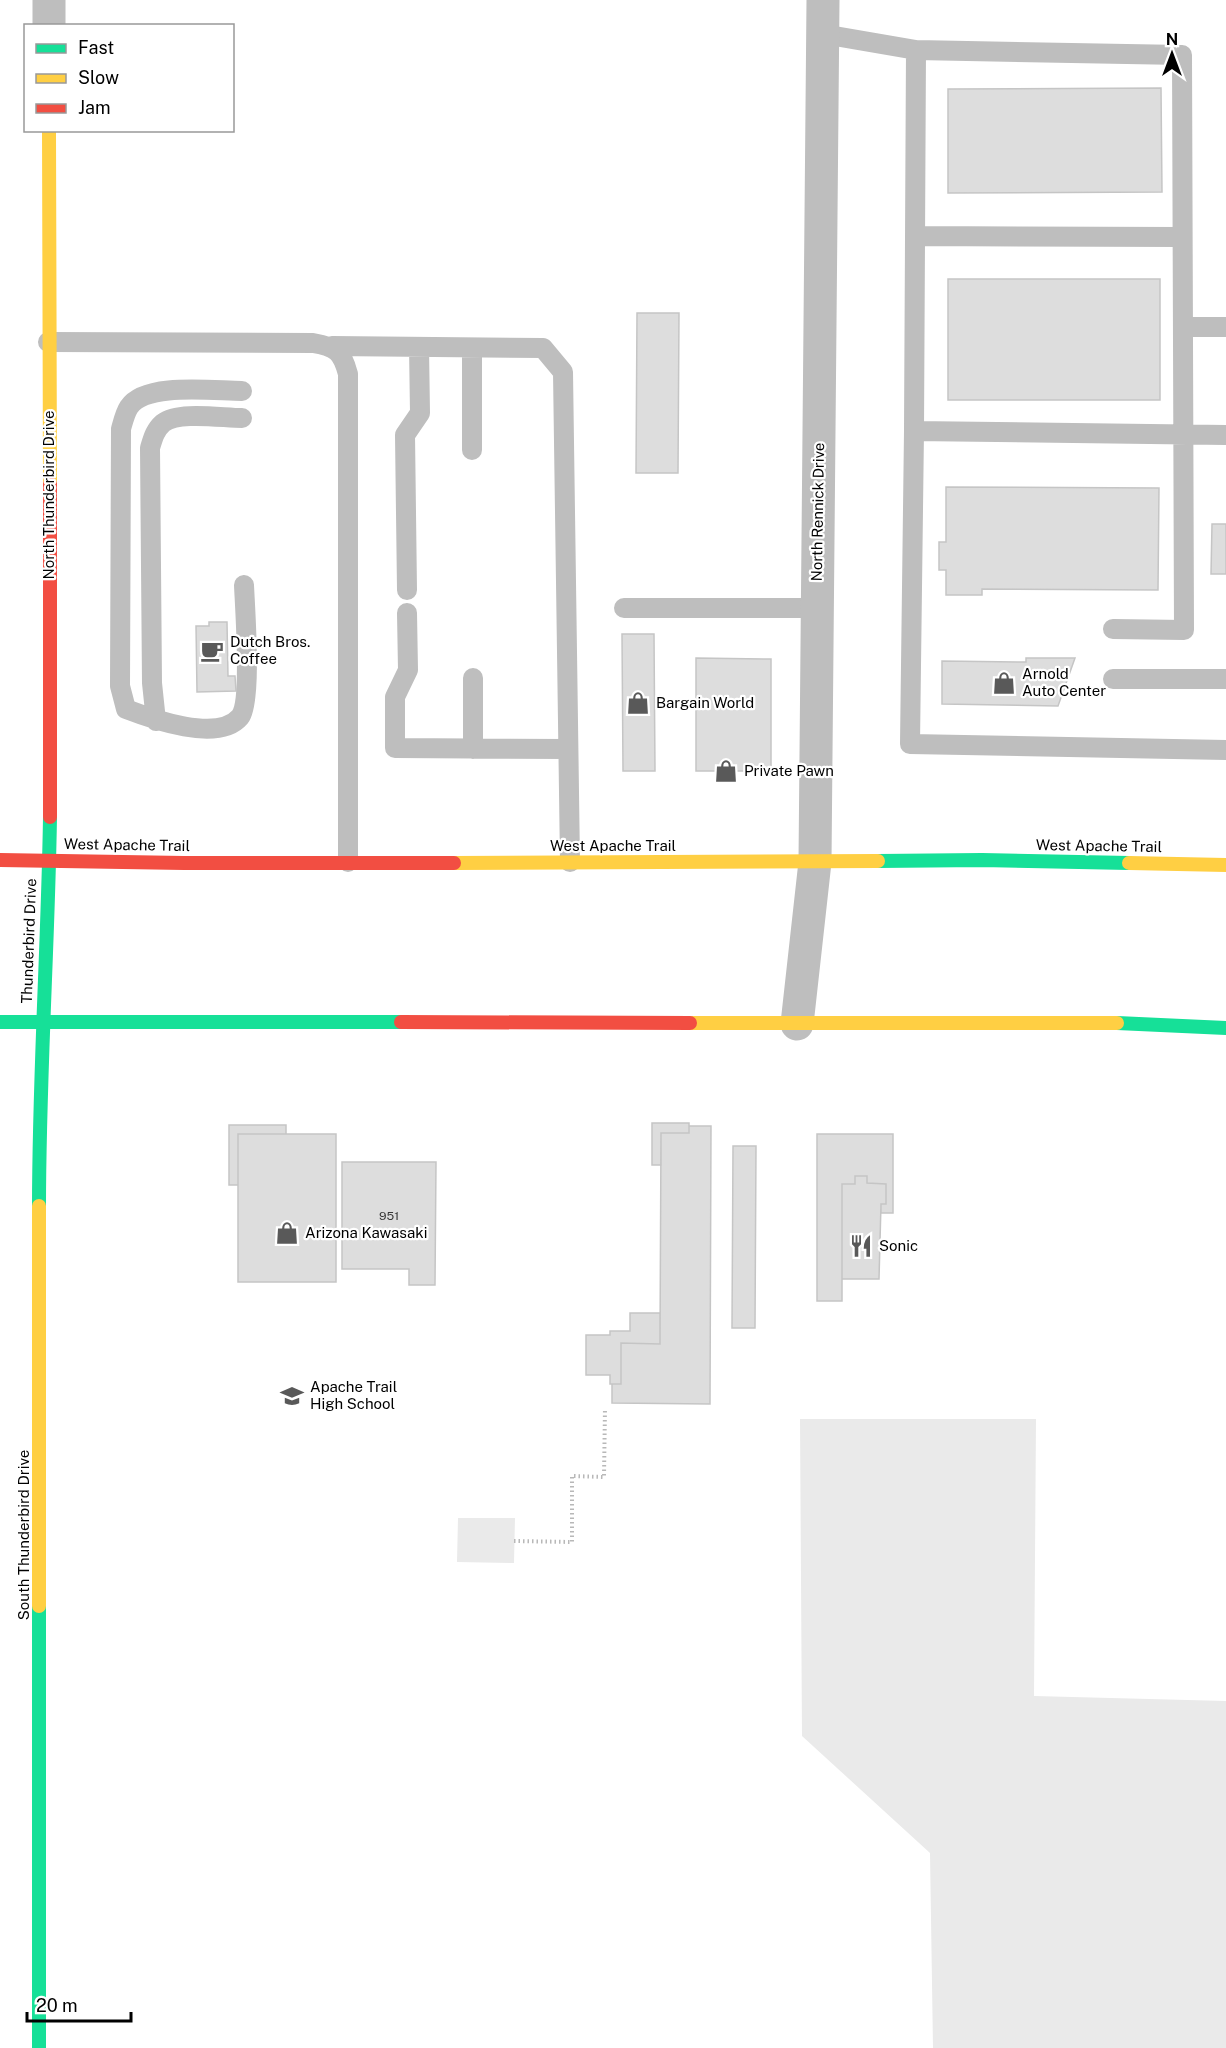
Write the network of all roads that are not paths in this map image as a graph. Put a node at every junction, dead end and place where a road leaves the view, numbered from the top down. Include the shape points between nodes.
1 (49, 0) edge
2 (823, 0) edge
3 (49, 24) edge
4 (823, 34) junction
5 (916, 51) junction
6 (49, 132) edge
7 (915, 236) junction
8 (1182, 237) junction
9 (1184, 327) junction
10 (1226, 327) edge
11 (48, 342) junction
12 (332, 346) junction
13 (419, 347) junction
14 (472, 348) junction
15 (242, 391) dead end
16 (242, 418) dead end
17 (914, 430) junction
18 (1226, 435) edge
19 (1184, 436) junction
20 (472, 450) dead end
21 (244, 585) dead end
22 (407, 590) dead end
23 (624, 608) dead end
24 (817, 608) junction
25 (407, 613) dead end
26 (1113, 629) dead end
27 (472, 678) dead end
28 (1113, 679) dead end
29 (1226, 679) edge
30 (156, 721) junction
31 (472, 749) junction
32 (567, 749) junction
33 (1226, 750) edge
34 (0, 860) edge
35 (48, 860) junction
36 (348, 862) junction
37 (570, 862) junction
38 (815, 862) junction
39 (1226, 865) edge
40 (0, 1022) edge
41 (43, 1023) junction
42 (797, 1024) junction
43 (1226, 1028) edge
44 (39, 2048) edge

1 - 3 street
2 - 4 street, North Rennick Drive
4 - 5 lane
4 - 24 street, North Rennick Drive
5 - 7 lane
5 - 8 lane via 1182,54
6 - 11 main road, North Thunderbird Drive
7 - 8 lane
7 - 17 lane
8 - 9 lane
9 - 10 lane
9 - 19 lane
11 - 12 lane
11 - 35 main road, North Thunderbird Drive
12 - 13 lane
12 - 36 lane via 344,358 348,374
13 - 14 lane
13 - 22 lane via 420,413 405,435
14 - 20 lane
14 - 32 lane via 543,348 563,372
15 - 30 lane via 160,390 140,396 129,407 121,429 120,686 126,709
16 - 30 lane via 176,417 163,423 150,448 152,683
17 - 19 lane
17 - 33 lane via 910,744
18 - 19 lane
19 - 26 lane via 1184,630
21 - 30 lane via 246,698 240,717 222,728 178,727
23 - 24 lane
24 - 38 street, North Rennick Drive
25 - 31 lane via 408,670 395,697 395,748
27 - 31 lane
28 - 29 lane
31 - 32 lane
32 - 37 lane
34 - 35 main road, West Apache Trail
35 - 36 main road, West Apache Trail
35 - 41 main road, Thunderbird Drive
36 - 37 main road, West Apache Trail
37 - 38 main road, West Apache Trail
38 - 39 main road, West Apache Trail via 982,860
38 - 42 street, North Rennick Drive
40 - 41 main road
41 - 42 main road
41 - 44 main road, South Thunderbird Drive via 39,1103
42 - 43 main road via 1112,1023

